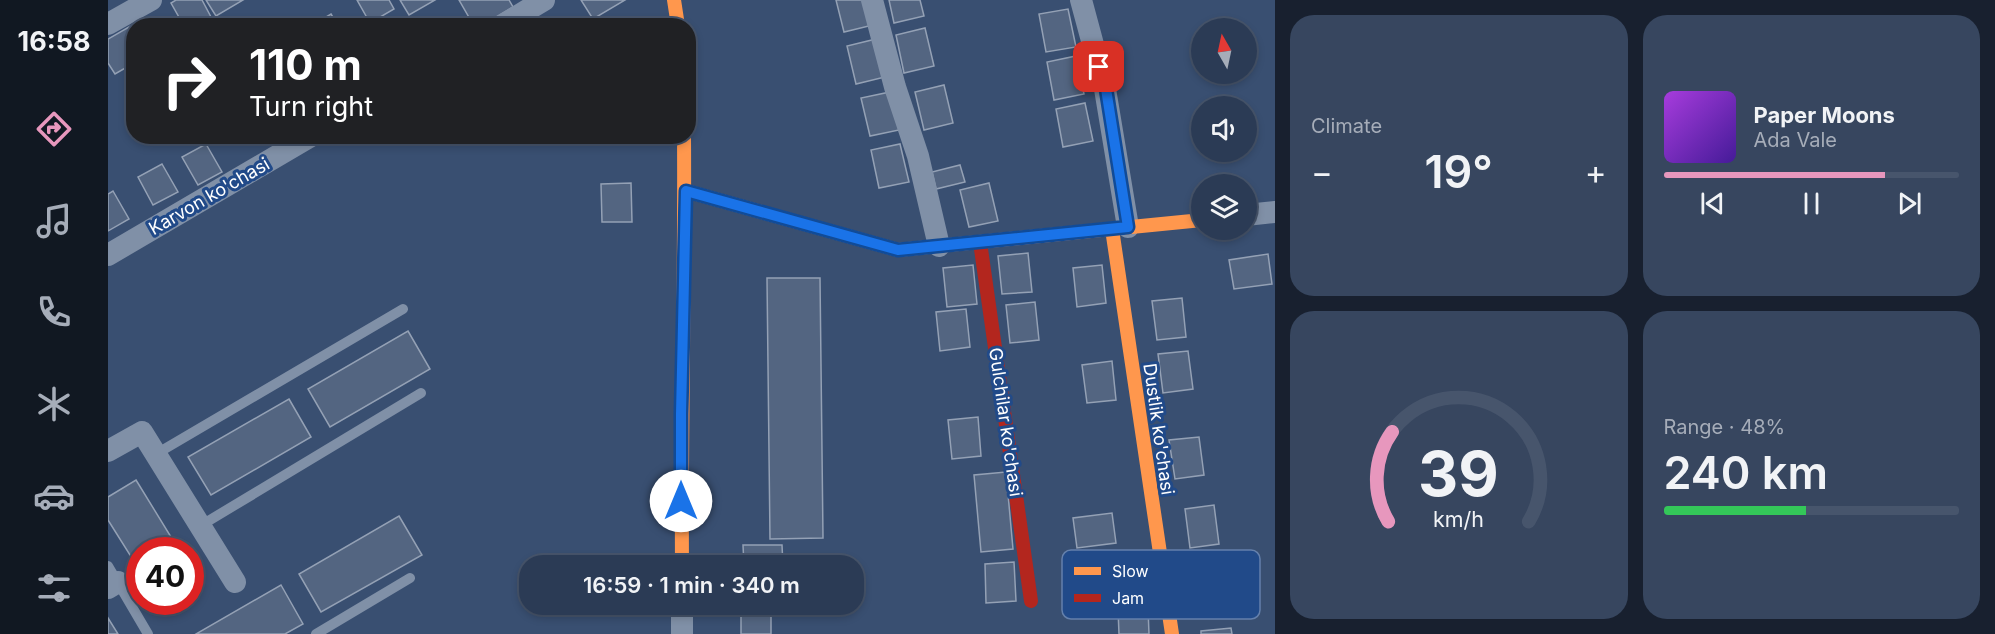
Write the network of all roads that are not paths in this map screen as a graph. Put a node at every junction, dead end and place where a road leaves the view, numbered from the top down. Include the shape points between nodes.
1 (151, 0) edge
2 (544, 0) edge
3 (674, 0) edge
4 (872, 0) edge
5 (1080, 0) edge
6 (514, 18) edge
7 (677, 18) edge
8 (108, 24) edge
9 (297, 144) edge
10 (684, 144) edge
11 (686, 191) junction
12 (1275, 212) edge
13 (1257, 214) edge
14 (1191, 221) edge
15 (1120, 228) junction
16 (980, 242) junction
17 (939, 246) junction
18 (108, 255) edge
19 (403, 309) dead end
20 (421, 393) dead end
21 (108, 451) edge
22 (156, 454) junction
23 (200, 526) junction
24 (1161, 550) edge
25 (682, 555) edge
26 (410, 578) dead end
27 (111, 579) edge
28 (235, 582) dead end
29 (1031, 601) dead end
30 (682, 615) edge
31 (1170, 619) edge
32 (148, 634) edge
33 (316, 634) edge
34 (682, 634) edge
35 (1172, 634) edge

1 - 8 street
2 - 6 street
3 - 7 street
4 - 17 street via 918,156
5 - 15 street via 1106,89
9 - 18 street, Karvon ko'chasi
10 - 11 street
11 - 17 street via 898,250
11 - 25 street
12 - 13 street
14 - 15 street
15 - 16 street
15 - 24 street, Dustlik ko'chasi
16 - 17 street
16 - 29 street, Gulchilar ko'chasi
19 - 22 lane
20 - 23 lane
21 - 22 street via 142,432
22 - 23 street
23 - 28 street
26 - 33 lane
27 - 32 lane
30 - 34 street
31 - 35 street, Dustlik ko'chasi

